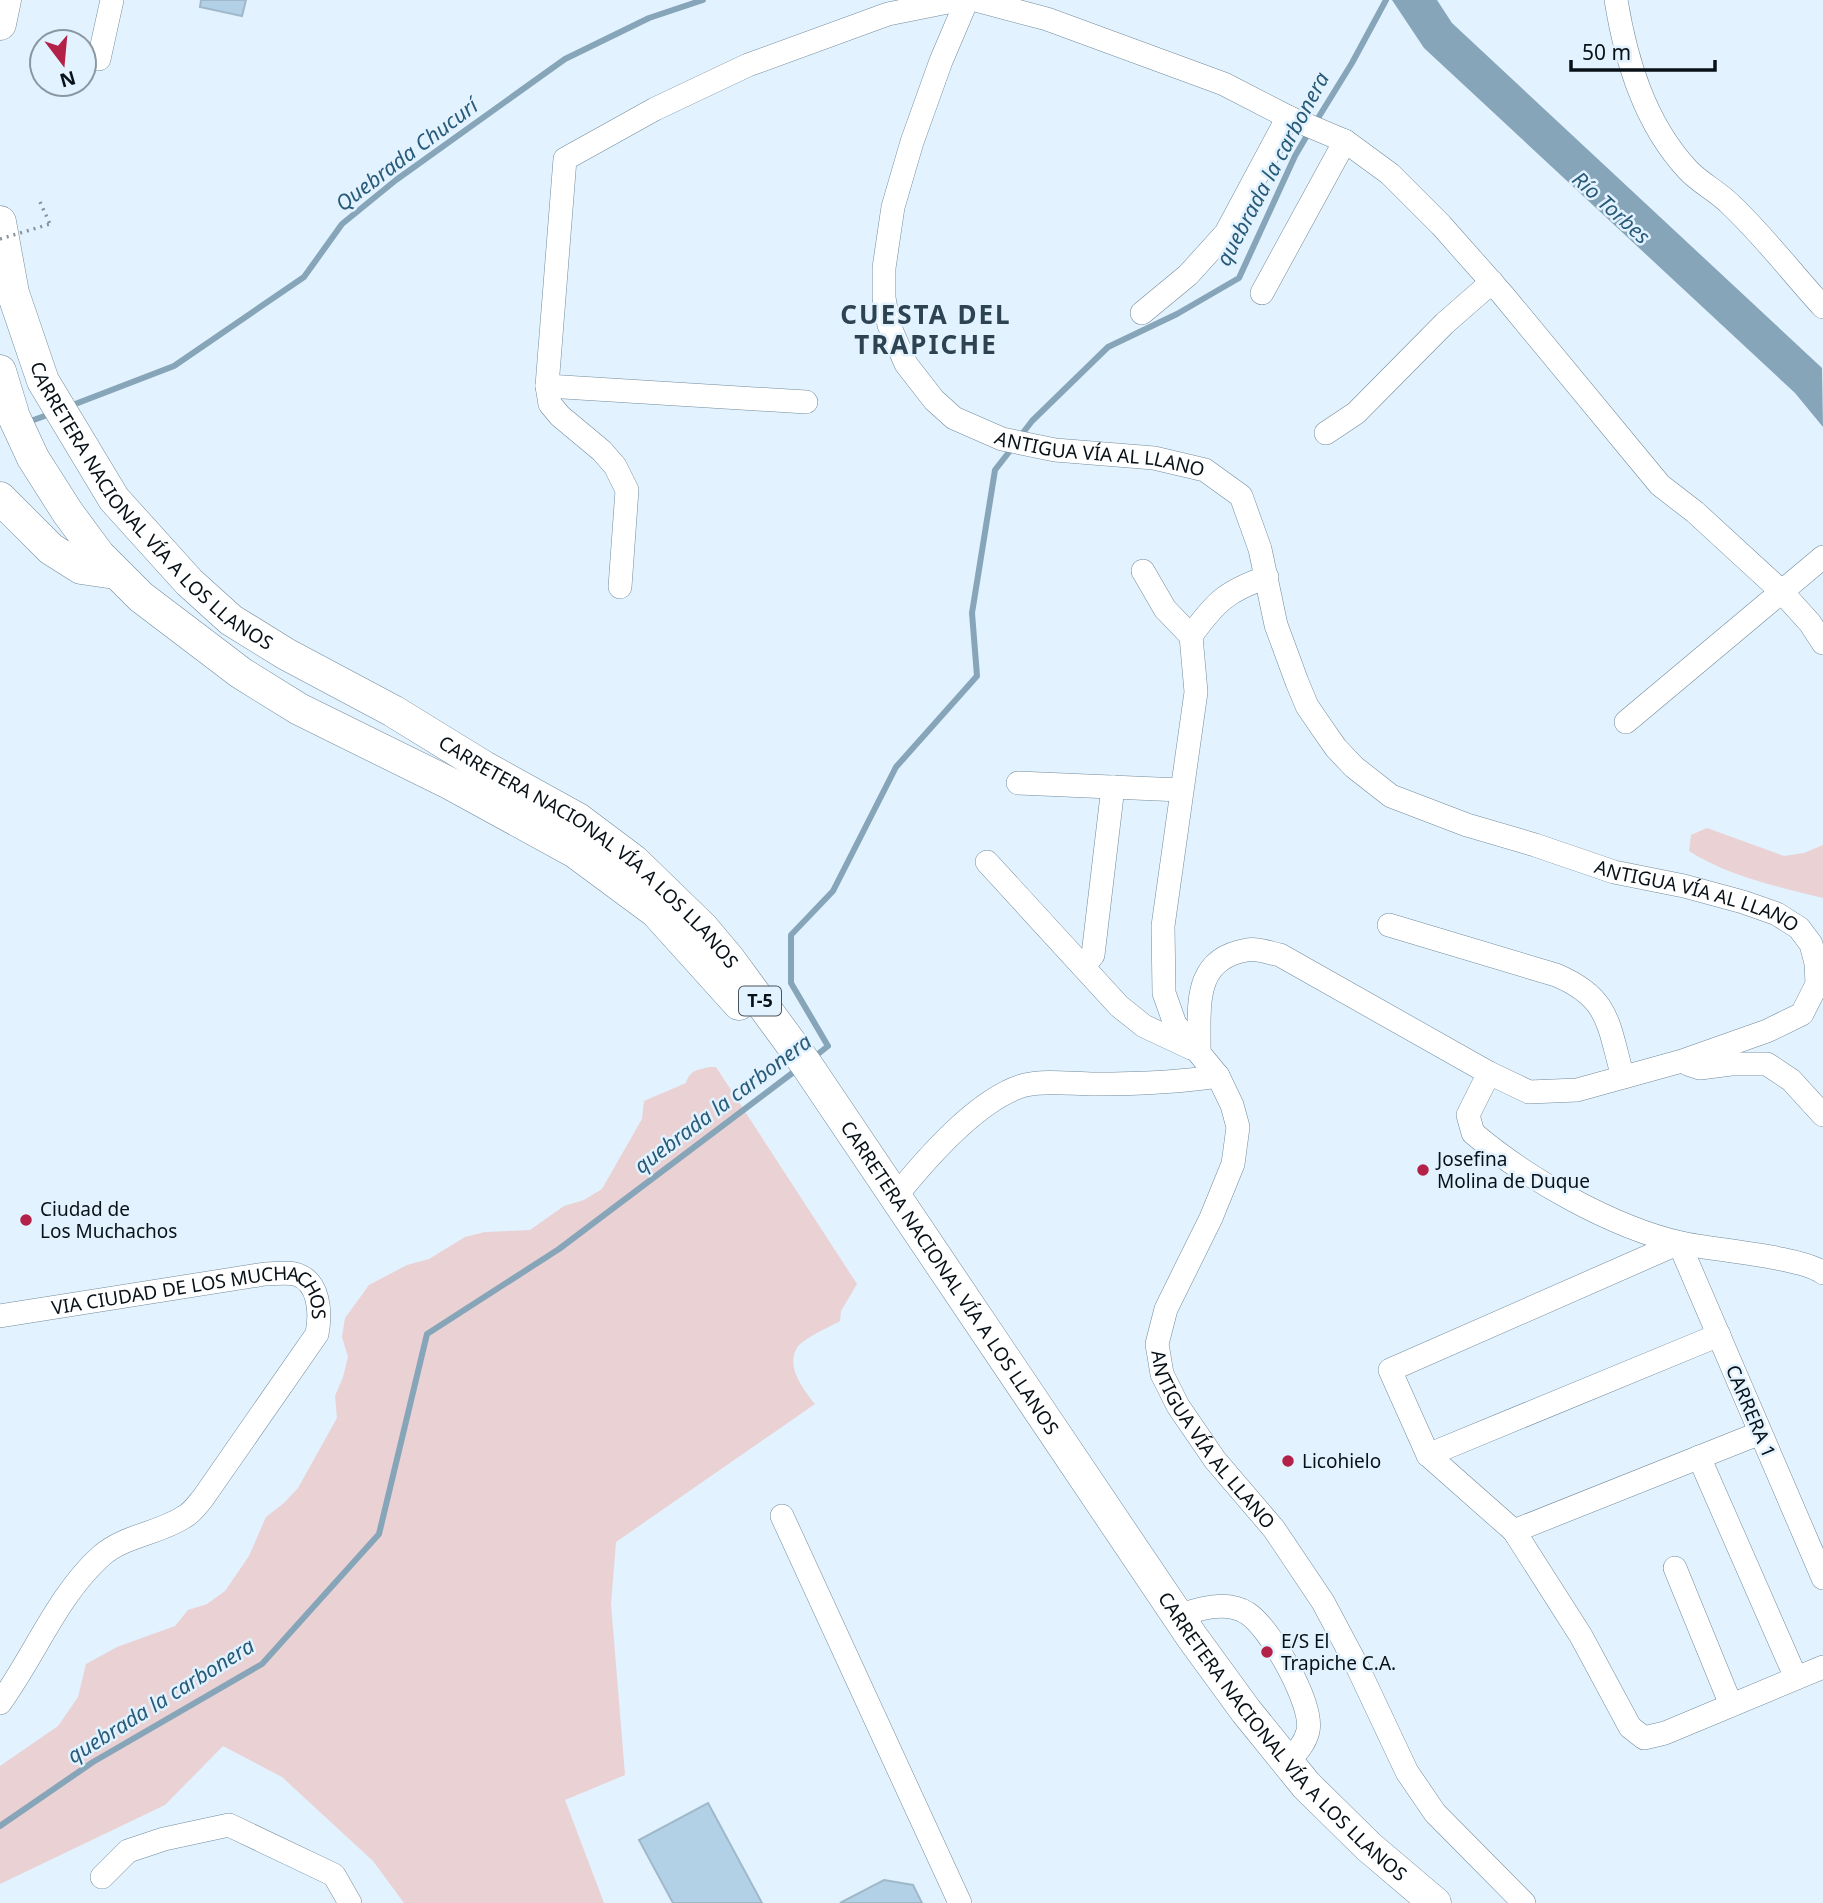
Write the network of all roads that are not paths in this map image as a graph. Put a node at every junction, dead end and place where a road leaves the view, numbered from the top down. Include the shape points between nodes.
1 (5, 0) edge
2 (112, 0) edge
3 (958, 0) edge
4 (967, 0) edge
5 (975, 0) edge
6 (1616, 0) edge
7 (0, 24) edge
8 (99, 59) dead end
9 (1288, 117) junction
10 (1345, 141) junction
11 (0, 222) edge
12 (1492, 282) junction
13 (1262, 293) dead end
14 (1823, 307) edge
15 (1142, 313) dead end
16 (0, 371) edge
17 (547, 386) junction
18 (806, 402) dead end
19 (1326, 433) dead end
20 (0, 498) edge
21 (1823, 557) edge
22 (1143, 571) dead end
23 (115, 573) junction
24 (1267, 577) junction
25 (620, 587) dead end
26 (1781, 591) junction
27 (1191, 636) junction
28 (1823, 643) edge
29 (1626, 722) dead end
30 (1018, 783) dead end
31 (1113, 787) junction
32 (1181, 790) junction
33 (987, 862) dead end
34 (1389, 925) dead end
35 (1084, 966) junction
36 (1199, 1052) junction
37 (1682, 1062) junction
38 (1489, 1073) junction
39 (1218, 1076) junction
40 (1623, 1077) junction
41 (1823, 1115) edge
42 (896, 1196) junction
43 (1679, 1242) junction
44 (1823, 1273) edge
45 (0, 1316) edge
46 (1719, 1335) junction
47 (1760, 1433) junction
48 (1428, 1455) junction
49 (1699, 1457) junction
50 (782, 1516) dead end
51 (1514, 1531) junction
52 (1675, 1568) dead end
53 (1823, 1578) edge
54 (1179, 1616) junction
55 (1823, 1667) edge
56 (1796, 1678) junction
57 (0, 1703) edge
58 (1731, 1704) junction
59 (1287, 1762) junction
60 (102, 1877) dead end
61 (350, 1903) edge
62 (960, 1903) edge
63 (1407, 1903) edge
64 (1435, 1903) edge
65 (1524, 1903) edge

1 - 7 highway
2 - 8 street
3 - 17 street via 888,14 748,65 565,159
4 - 24 street, ANTIGUA VÍA AL LLANO via 916,130 893,207 884,298 906,364 934,401 954,418 1002,439 1055,450 1154,458 1205,470 1241,496
5 - 9 street via 1135,50 1224,84
6 - 14 street via 1632,71 1668,144 1688,170 1729,202
9 - 10 street
9 - 15 street via 1226,233 1188,275
10 - 12 street via 1390,174
10 - 13 street
11 - 42 highway, CARRETERA NACIONAL VÍA A LOS LLANOS / T-5 via 13,293 43,381 114,499 142,531 231,620 578,819 634,861 729,959
12 - 19 street via 1356,412
12 - 26 street via 1660,485
16 - 23 highway, CARRETERA NACIONAL VÍA A LOS LLANOS / T-5 via 33,458
17 - 18 street
17 - 25 street via 550,404 602,451 627,490
20 - 23 highway via 51,549 81,568
21 - 26 street
22 - 27 street via 1165,609
23 - 63 highway, CARRETERA NACIONAL VÍA A LOS LLANOS / T-5 via 191,636 287,702 575,852 656,912 753,1021 1231,1723 1293,1797
24 - 27 street via 1237,588 1212,607
24 - 37 street, ANTIGUA VÍA AL LLANO via 1276,625 1307,706 1336,748 1391,796 1614,872 1743,902 1799,928 1811,944 1817,984 1802,1014
26 - 28 street
26 - 29 street
27 - 32 street via 1196,692
30 - 31 street
31 - 32 street
31 - 35 street via 1093,955
32 - 36 street via 1163,926 1164,993 1175,1024
33 - 35 street
34 - 40 street via 1556,975 1581,988 1603,1009
35 - 36 street via 1143,1026
36 - 38 street, ANTIGUA VÍA AL LLANO via 1203,981 1220,960 1248,950 1280,955
36 - 39 street, ANTIGUA VÍA AL LLANO
37 - 40 street, ANTIGUA VÍA AL LLANO
37 - 41 street via 1700,1068 1767,1064 1791,1080
38 - 40 street, ANTIGUA VÍA AL LLANO via 1529,1092 1577,1090
38 - 43 street via 1468,1115 1473,1133 1536,1179 1627,1225
39 - 42 street via 1176,1083 1026,1085 1002,1095 968,1119
39 - 65 street, ANTIGUA VÍA AL LLANO via 1238,1126 1233,1164 1166,1308 1157,1344 1162,1374 1215,1460 1274,1529 1323,1602 1407,1772 1435,1812
42 - 54 highway, CARRETERA NACIONAL VÍA A LOS LLANOS / T-5
43 - 44 street via 1794,1262
43 - 46 street, CARRERA 1
43 - 48 street via 1390,1370
45 - 57 street, VIA CIUDAD DE LOS MUCHACHOS via 265,1274 294,1274 306,1280 319,1301 320,1317 317,1334 203,1498 187,1516 129,1538 86,1572
46 - 47 street, CARRERA 1
46 - 48 street
47 - 49 street
47 - 53 street, CARRERA 1
48 - 51 street
49 - 51 street
49 - 56 street
50 - 62 street
51 - 58 street via 1581,1636 1630,1727 1644,1738
52 - 58 street
54 - 59 highway, CARRETERA NACIONAL VÍA A LOS LLANOS / T-5
54 - 59 street via 1212,1606 1233,1607 1258,1623 1308,1708 1308,1732
55 - 56 street
56 - 58 street
59 - 64 highway, CARRETERA NACIONAL VÍA A LOS LLANOS / T-5 via 1369,1847
60 - 61 street via 128,1851 229,1825 334,1875

